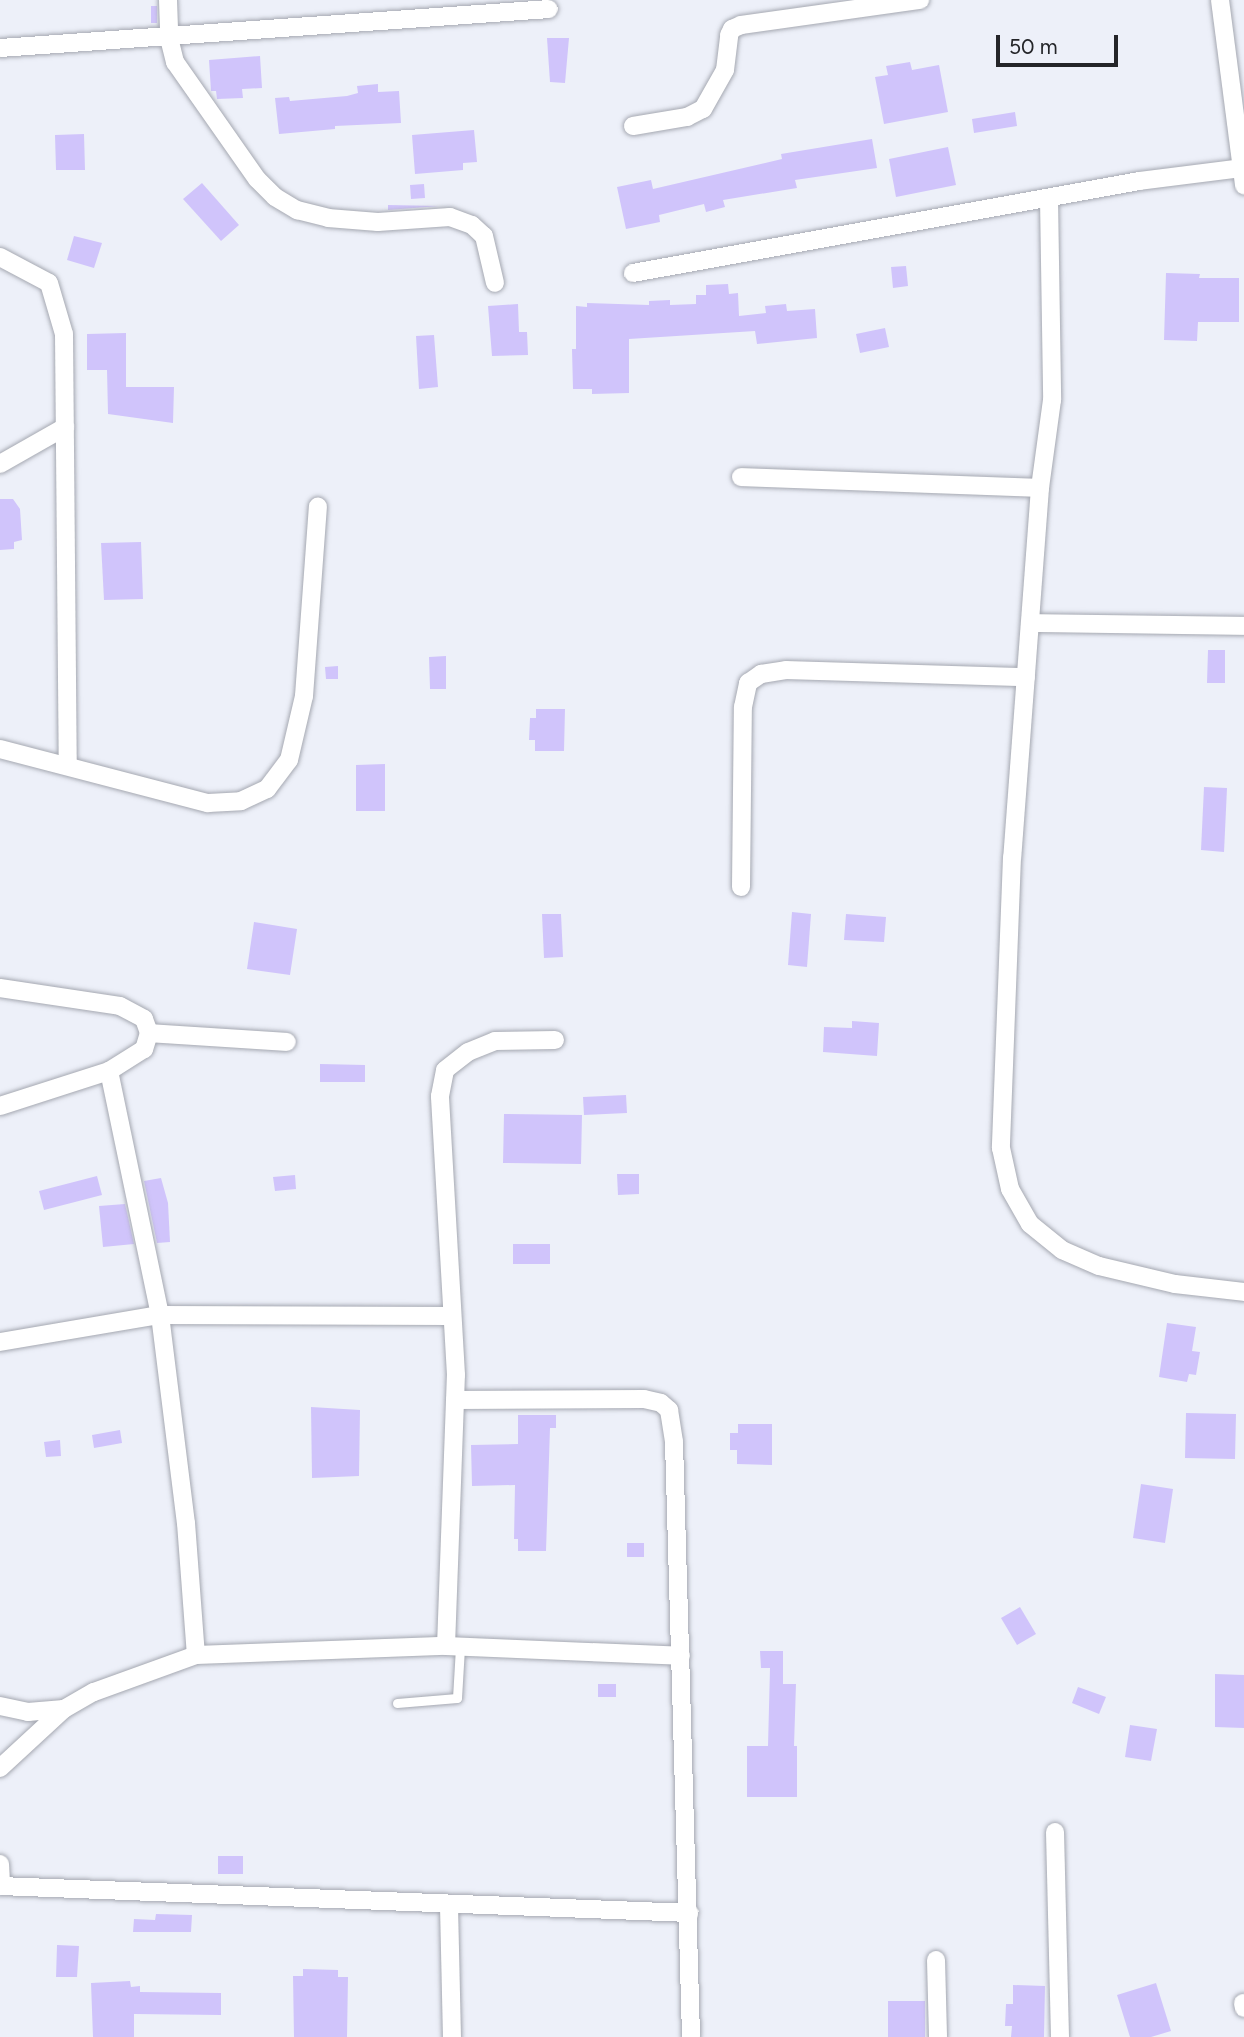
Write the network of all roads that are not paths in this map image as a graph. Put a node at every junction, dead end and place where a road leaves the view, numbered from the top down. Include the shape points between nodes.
1 (168, 0) edge
2 (920, 0) edge
3 (1220, 0) edge
4 (549, 9) dead end
5 (169, 38) junction
6 (0, 48) edge
7 (1238, 85) edge
8 (633, 127) dead end
9 (1243, 177) edge
10 (1049, 198) junction
11 (0, 257) edge
12 (633, 273) dead end
13 (495, 283) dead end
14 (65, 427) junction
15 (0, 464) edge
16 (741, 477) dead end
17 (1040, 488) junction
18 (318, 506) dead end
19 (1030, 623) junction
20 (1244, 626) edge
21 (1026, 677) junction
22 (0, 749) edge
23 (68, 766) junction
24 (741, 887) dead end
25 (0, 988) edge
26 (149, 1033) junction
27 (555, 1040) dead end
28 (287, 1042) dead end
29 (109, 1071) junction
30 (0, 1106) edge
31 (1244, 1292) edge
32 (160, 1315) junction
33 (451, 1316) junction
34 (0, 1342) edge
35 (455, 1400) junction
36 (453, 1647) junction
37 (196, 1655) junction
38 (681, 1656) junction
39 (397, 1703) dead end
40 (0, 1706) edge
41 (64, 1709) junction
42 (0, 1768) edge
43 (1055, 1832) dead end
44 (0, 1864) edge
45 (1, 1886) edge
46 (449, 1906) junction
47 (689, 1913) junction
48 (936, 1960) dead end
49 (452, 2037) edge
50 (691, 2037) edge
51 (938, 2037) edge
52 (1060, 2037) edge

1 - 5 street
2 - 8 street via 741,25 729,35 725,71 703,109 687,117
3 - 7 street
4 - 5 street
5 - 6 street
5 - 13 street via 186,80 275,197 297,210 328,218 378,222 450,217 472,225 484,236
7 - 9 street
9 - 10 street via 1139,181
10 - 12 street
10 - 17 street via 1052,400
11 - 14 street via 49,283 64,334
14 - 15 street
14 - 23 street
16 - 17 street
17 - 19 street
18 - 23 street via 304,696 289,760 267,789 241,801 208,803
19 - 20 street
19 - 21 street
21 - 24 street via 786,670 761,674 748,683 743,707
21 - 31 street via 1012,857 1001,1148 1010,1189 1030,1224 1062,1250 1099,1266 1175,1284
22 - 23 street
25 - 26 street via 120,1006 144,1019
26 - 28 street
26 - 29 street via 144,1049
27 - 33 street via 495,1041 468,1052 445,1070 440,1096
29 - 30 street
29 - 32 street
32 - 33 street
32 - 34 street
32 - 37 street via 186,1523
33 - 35 street
35 - 36 street
35 - 38 street via 644,1399 668,1410 674,1442
36 - 37 street
36 - 38 street
36 - 39 lane via 457,1698
37 - 41 street via 94,1692
38 - 47 street
40 - 41 street via 29,1712
41 - 42 street
43 - 52 street
44 - 45 street
45 - 46 street
46 - 47 street
46 - 49 street
47 - 50 street
48 - 51 street

